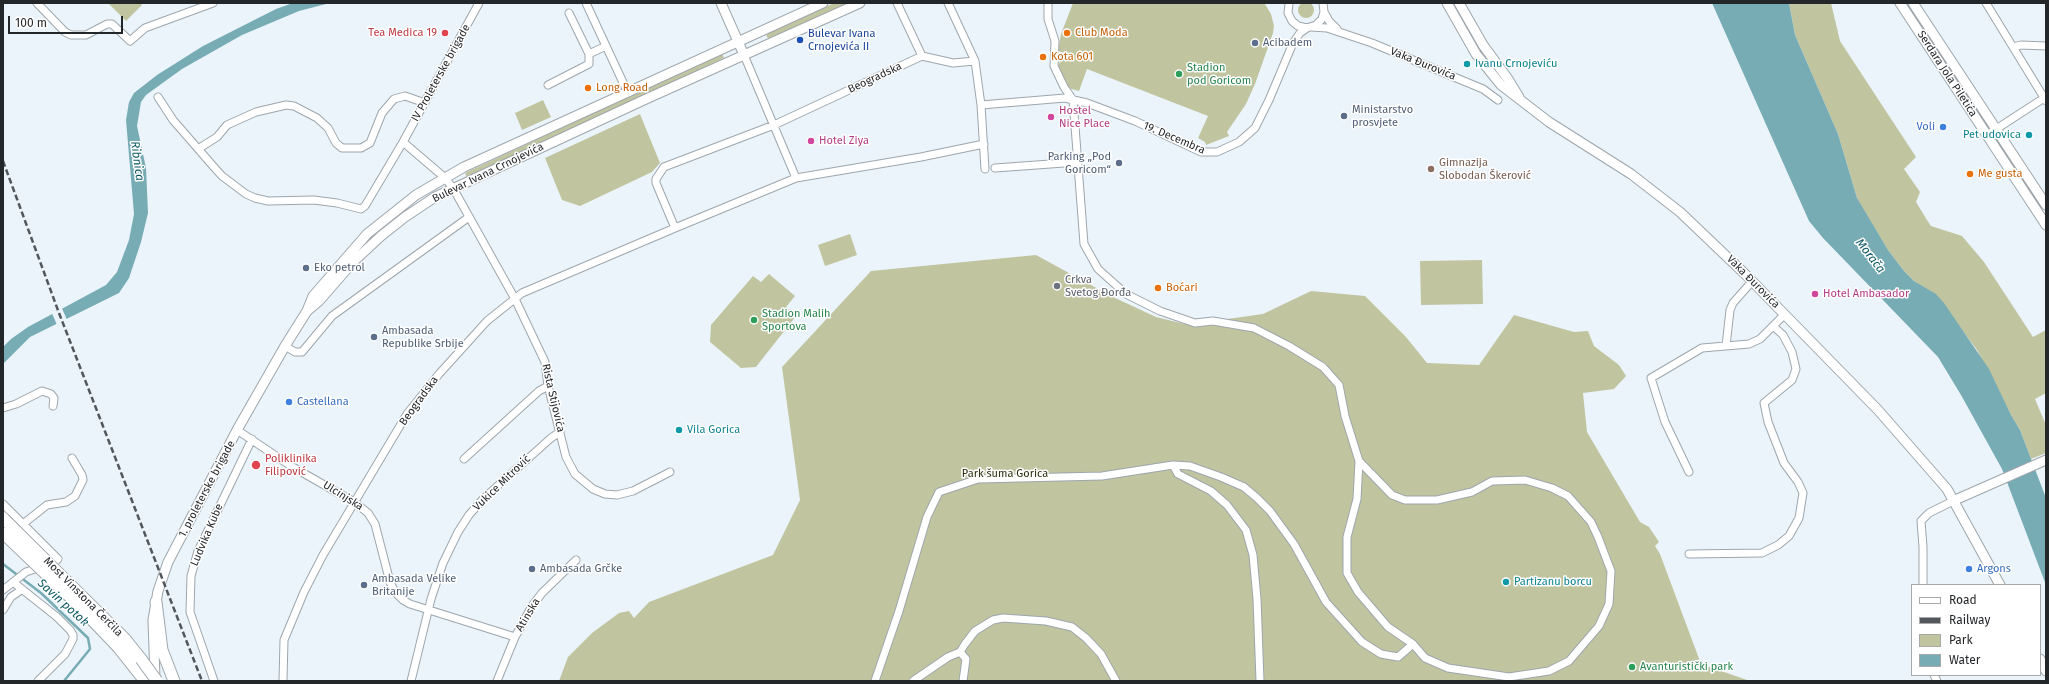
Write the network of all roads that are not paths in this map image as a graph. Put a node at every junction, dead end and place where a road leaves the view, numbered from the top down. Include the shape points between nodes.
1 (37, 3) edge
2 (214, 3) edge
3 (479, 3) edge
4 (586, 3) edge
5 (722, 3) edge
6 (823, 3) edge
7 (860, 3) edge
8 (897, 3) edge
9 (948, 3) edge
10 (1048, 3) edge
11 (1284, 3) edge
12 (1289, 3) edge
13 (1447, 3) edge
14 (1459, 3) edge
15 (1900, 3) edge
16 (1913, 3) edge
17 (1986, 3) edge
18 (1324, 6) edge
19 (570, 13) dead end
20 (1289, 15) junction
21 (1309, 27) junction
22 (1344, 33) junction
23 (738, 41) junction
24 (606, 46) junction
25 (2046, 46) edge
26 (2013, 47) junction
27 (1290, 48) junction
28 (589, 54) junction
29 (744, 55) junction
30 (922, 56) junction
31 (975, 62) junction
32 (548, 85) dead end
33 (627, 91) junction
34 (158, 97) dead end
35 (1519, 98) junction
36 (2045, 99) edge
37 (1073, 100) junction
38 (1498, 100) dead end
39 (425, 103) junction
40 (981, 105) junction
41 (774, 125) junction
42 (1996, 130) junction
43 (1987, 135) junction
44 (403, 142) junction
45 (984, 144) junction
46 (198, 149) junction
47 (1078, 162) junction
48 (995, 168) dead end
49 (985, 169) dead end
50 (444, 177) junction
51 (796, 178) junction
52 (453, 188) junction
53 (2046, 205) edge
54 (469, 217) junction
55 (2046, 225) edge
56 (675, 228) junction
57 (1748, 286) dead end
58 (516, 299) junction
59 (307, 311) junction
60 (1785, 314) junction
61 (1773, 326) junction
62 (285, 346) junction
63 (1726, 346) junction
64 (548, 386) junction
65 (53, 406) dead end
66 (3, 408) edge
67 (237, 430) junction
68 (560, 432) junction
69 (252, 439) junction
70 (72, 458) dead end
71 (464, 459) dead end
72 (2046, 460) edge
73 (1359, 461) junction
74 (1173, 465) junction
75 (670, 472) dead end
76 (1689, 472) dead end
77 (1955, 500) junction
78 (354, 502) junction
79 (3, 504) edge
80 (3, 518) edge
81 (23, 524) junction
82 (3, 533) edge
83 (1689, 554) dead end
84 (576, 560) dead end
85 (15, 581) junction
86 (1922, 584) edge
87 (1999, 584) edge
88 (3, 590) edge
89 (21, 590) junction
90 (156, 602) junction
91 (3, 610) edge
92 (429, 610) junction
93 (516, 637) junction
94 (121, 643) junction
95 (1413, 644) junction
96 (960, 652) junction
97 (2041, 661) edge
98 (138, 663) junction
99 (2046, 670) edge
100 (38, 681) edge
101 (145, 681) edge
102 (156, 681) edge
103 (174, 681) edge
104 (214, 681) edge
105 (284, 681) edge
106 (411, 681) edge
107 (497, 681) edge
108 (875, 681) edge
109 (913, 681) edge
110 (963, 681) edge
111 (1116, 681) edge
112 (1260, 681) edge

1 - 2 street via 71,35 86,35 112,24 130,41 145,28
3 - 39 street, IV Proleterske brigade
4 - 24 street
5 - 23 main road
6 - 23 main road, Bulevar Ivana Crnojevića
7 - 29 main road, Bulevar Ivana Crnojevića
8 - 30 street
9 - 31 street
10 - 37 street via 1048,19 1055,41 1054,66
11 - 20 street
12 - 20 street
13 - 35 main road, Vaka Đurovića via 1476,54 1501,85
14 - 35 main road, Vaka Đurovića via 1483,45
15 - 43 main road, Serdara Jola Piletića
16 - 42 main road, Serdara Jola Piletića
17 - 26 street
18 - 21 street, 19. Decembra via 1319,22
18 - 22 street via 1330,23
19 - 28 street
20 - 21 street via 1298,26
20 - 27 street, 19. Decembra via 1294,31
21 - 22 street via 1323,27
21 - 27 street, 19. Decembra via 1297,36
22 - 38 street, Vaka Đurovića via 1483,89
23 - 29 main road
23 - 33 main road, Bulevar Ivana Crnojevića
24 - 28 street
24 - 33 street
25 - 26 street
26 - 36 street
27 - 37 street, 19. Decembra via 1270,100 1255,128 1239,142 1217,152 1201,152 1135,122
28 - 32 street via 589,64
29 - 41 street
29 - 52 main road, Bulevar Ivana Crnojevića
30 - 31 street via 953,63
30 - 41 street, Beogradska
31 - 40 street
33 - 50 main road, Bulevar Ivana Crnojevića
34 - 46 street via 173,120
35 - 60 main road, Vaka Đurovića via 1549,122 1605,156 1668,202 1706,235
36 - 42 street
37 - 40 street, 19. Decembra via 1057,97
37 - 47 street
39 - 44 street, IV Proleterske brigade
39 - 46 street via 405,96 394,100 382,112 370,143 361,148 342,148 336,143 328,128 317,118 294,106 286,105 256,112 227,125 217,137
40 - 45 street
41 - 51 street
41 - 56 street, Beogradska via 664,167 656,179 656,184
42 - 43 street
42 - 53 main road, Serdara Jola Piletića
43 - 55 main road, Serdara Jola Piletića
44 - 46 street, IV Proleterske brigade via 365,206 360,209 329,202 290,199 268,201 255,198 222,176
44 - 50 street
45 - 49 street
45 - 51 street, Beogradska
47 - 48 street
47 - 73 street via 1084,244 1098,269 1126,294 1160,311 1195,323 1213,320 1254,328 1323,367 1339,385 1345,416
50 - 52 street
50 - 59 main road, Bulevar Ivana Crnojevića via 397,209 367,234 323,283 313,296
51 - 56 street, Beogradska
52 - 54 street, Rista Stijovića
52 - 59 main road, Bulevar Ivana Crnojevića via 422,205 380,236
54 - 58 street, Rista Stijovića
54 - 62 street via 332,316 302,352 295,352
56 - 58 street, Beogradska via 522,293
57 - 63 street via 1730,310
58 - 64 street, Rista Stijovića via 545,362
58 - 78 street, Beogradska via 487,321 438,374 407,414
59 - 62 main road, 1. proleterske brigade
60 - 61 street
60 - 77 main road, Vaka Đurovića via 1878,410
61 - 63 street via 1760,339 1749,344
61 - 83 street via 1783,335 1792,352 1796,369 1792,380 1764,403 1781,456 1803,493 1799,518 1789,536 1778,546 1762,552
62 - 67 main road, 1. proleterske brigade
63 - 76 street via 1702,348 1651,378 1665,422
64 - 68 street, Rista Stijovića
64 - 71 street via 539,391
65 - 66 street via 54,398 42,391
67 - 69 street, Ulcinjska
67 - 90 main road, 1. proleterske brigade via 168,562
68 - 75 street, Rista Stijovića via 566,457 572,469 583,482 599,492 611,495 628,493
68 - 92 street, Vukice Mitrović via 483,499 472,512 458,532 443,563
69 - 78 street, Ulcinjska via 291,466
69 - 104 street, Ludvika Kube via 198,551 190,576 190,612
70 - 81 street via 83,480 75,496 66,502 47,505
72 - 77 main road
73 - 95 street via 1357,499 1347,537 1347,573 1358,592 1388,627
73 - 95 street via 1392,495 1405,500 1437,500 1472,492 1492,481 1525,480 1552,488 1568,496 1591,522 1611,571 1608,604 1599,626 1569,661 1549,670 1509,677 1448,668 1425,658
74 - 95 street via 1190,466 1221,477 1244,487 1257,498 1294,544 1326,602 1362,642 1381,654 1398,657
74 - 108 street via 1102,476 978,479 939,492 927,517
74 - 112 street via 1178,474 1211,491 1227,505 1246,530 1253,555
77 - 86 street via 1929,513 1921,521 1924,547
77 - 87 main road, Vaka Đurovića
78 - 92 street, Ulcinjska via 374,521 395,592 410,604
78 - 105 street, Beogradska via 307,586 284,640
79 - 81 street
80 - 94 main road, Most Vinstona Čerčila, bridge
81 - 85 street via 58,559 26,572
82 - 94 main road, Most Vinstona Čerčila, bridge
84 - 93 street, Atinska via 536,600
85 - 88 street
85 - 89 street
89 - 91 street via 11,597
89 - 100 street via 57,617 70,630 72,636 65,654
90 - 102 main road, 1. proleterske brigade via 152,639
90 - 103 main road via 162,650
92 - 93 street, Ulcinjska
92 - 106 street, Vukice Mitrović
93 - 107 street, Atinska
94 - 98 main road, Most Vinstona Čerčila
96 - 109 street via 948,657
96 - 110 street via 966,659
96 - 111 street via 975,631 993,620 1012,618 1065,624 1086,638 1101,654
97 - 99 main road
98 - 101 main road, Most Vinstona Čerčila
98 - 102 main road, Most Vinstona Čerčila, bridge

